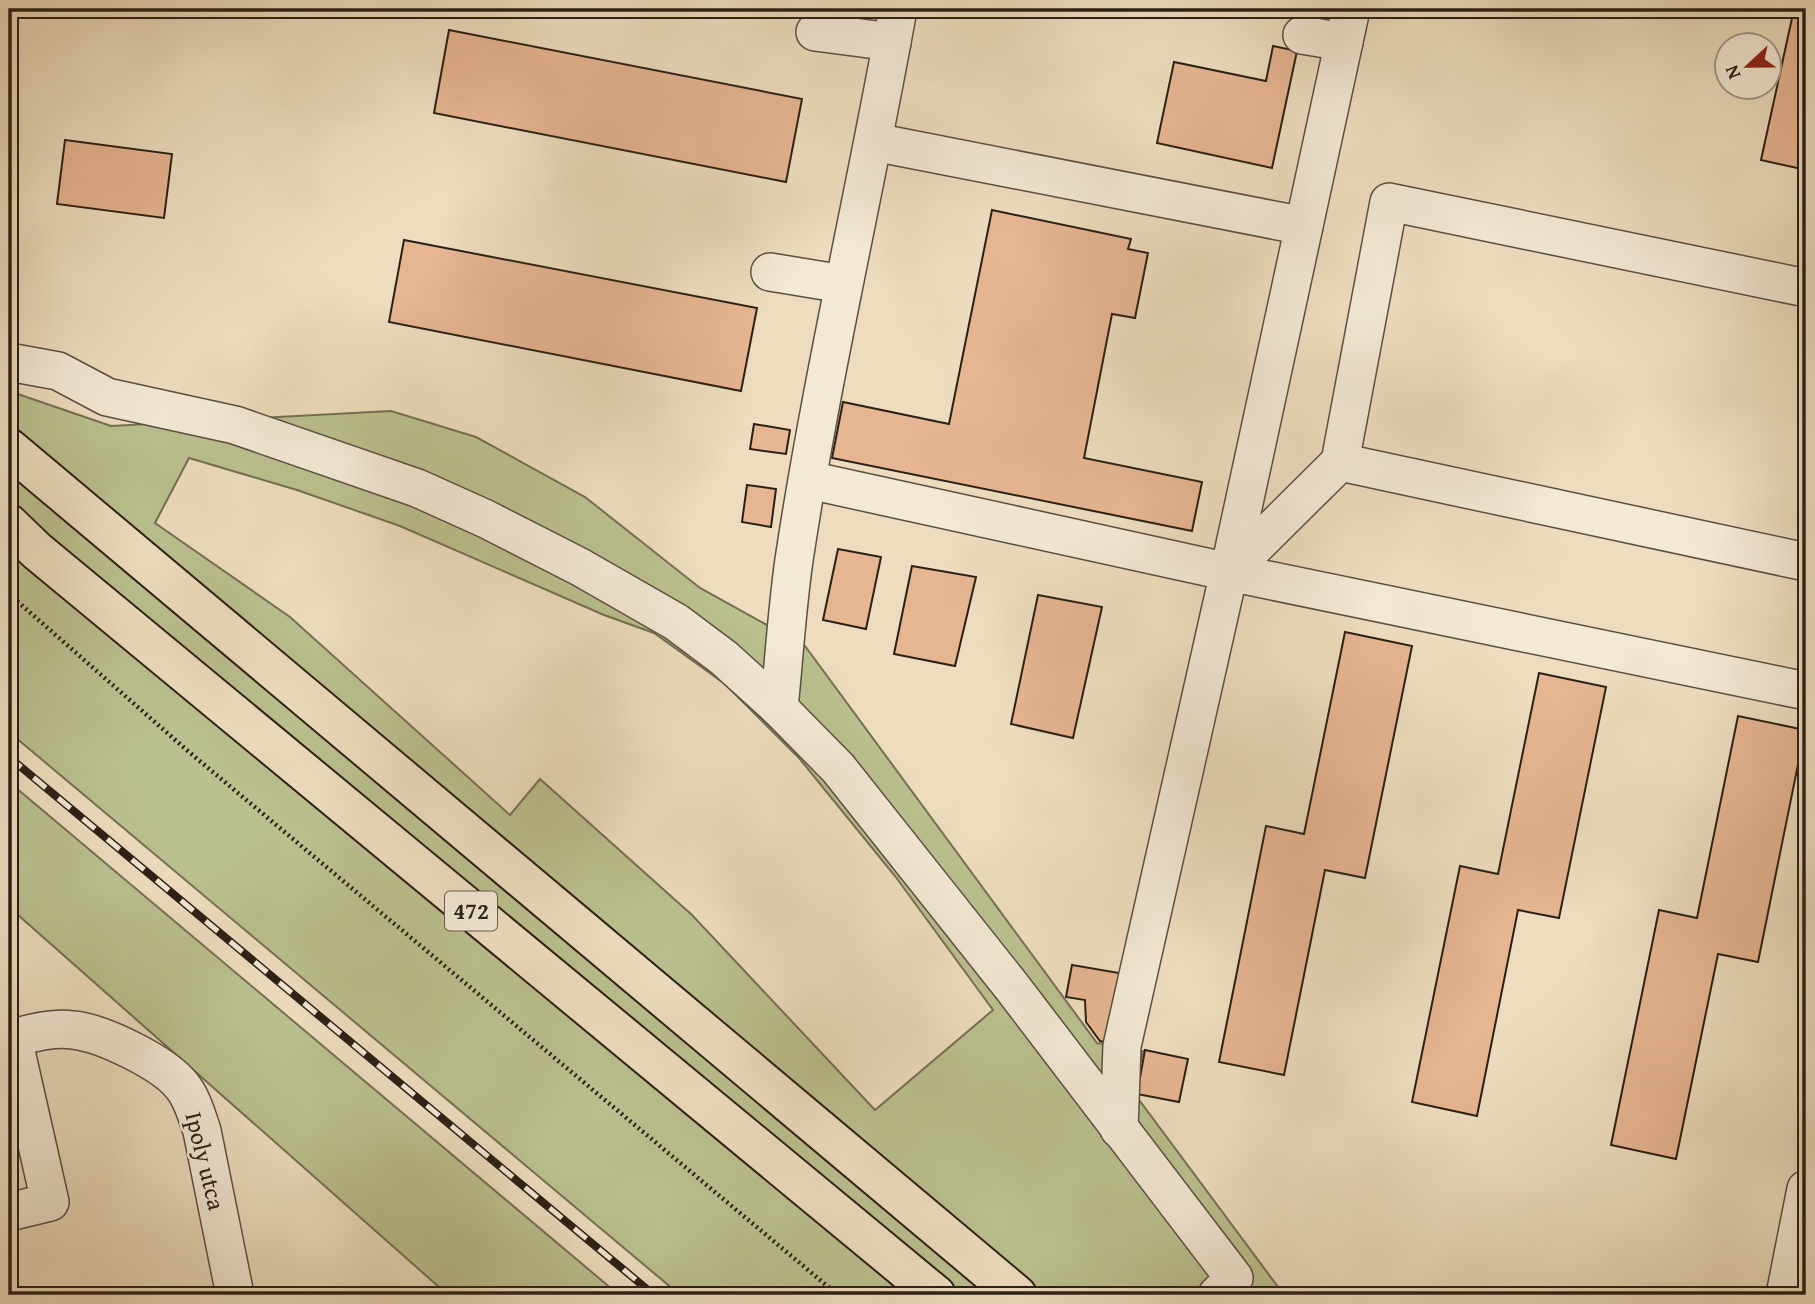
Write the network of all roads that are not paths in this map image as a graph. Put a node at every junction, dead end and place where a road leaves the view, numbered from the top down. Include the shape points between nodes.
1 (895, 25) edge
2 (1347, 26) edge
3 (815, 32) dead end
4 (1302, 35) dead end
5 (874, 142) junction
6 (1304, 226) junction
7 (770, 272) dead end
8 (843, 284) junction
9 (1806, 288) edge
10 (78, 348) dead end
11 (9, 362) edge
12 (107, 397) junction
13 (9, 448) edge
14 (1340, 462) junction
15 (809, 480) junction
16 (9, 524) edge
17 (1806, 562) edge
18 (1229, 572) junction
19 (1806, 691) edge
20 (779, 708) junction
21 (11, 1039) edge
22 (1119, 1129) junction
23 (1806, 1189) edge
24 (9, 1212) edge
25 (1794, 1274) edge
26 (1232, 1290) edge
27 (235, 1295) edge
28 (936, 1295) edge
29 (1017, 1295) edge

1 - 3 street
1 - 5 street
2 - 4 street
2 - 6 street
5 - 6 street
5 - 8 street
6 - 18 street
7 - 8 street
8 - 15 street
9 - 14 street via 1390,202
10 - 12 street via 82,367
11 - 12 street via 58,371
12 - 20 street via 235,425 417,488 486,519 676,622
13 - 29 main road, 472
14 - 17 street
14 - 18 street
15 - 18 street
15 - 20 street via 794,561
16 - 28 main road, 472
18 - 19 street
18 - 22 street via 1122,1046
20 - 22 street via 838,768
21 - 24 street, Ipoly utca via 50,1202
21 - 27 street, Ipoly utca via 54,1030 93,1034 156,1063 184,1088 202,1131
22 - 26 street
23 - 25 street

